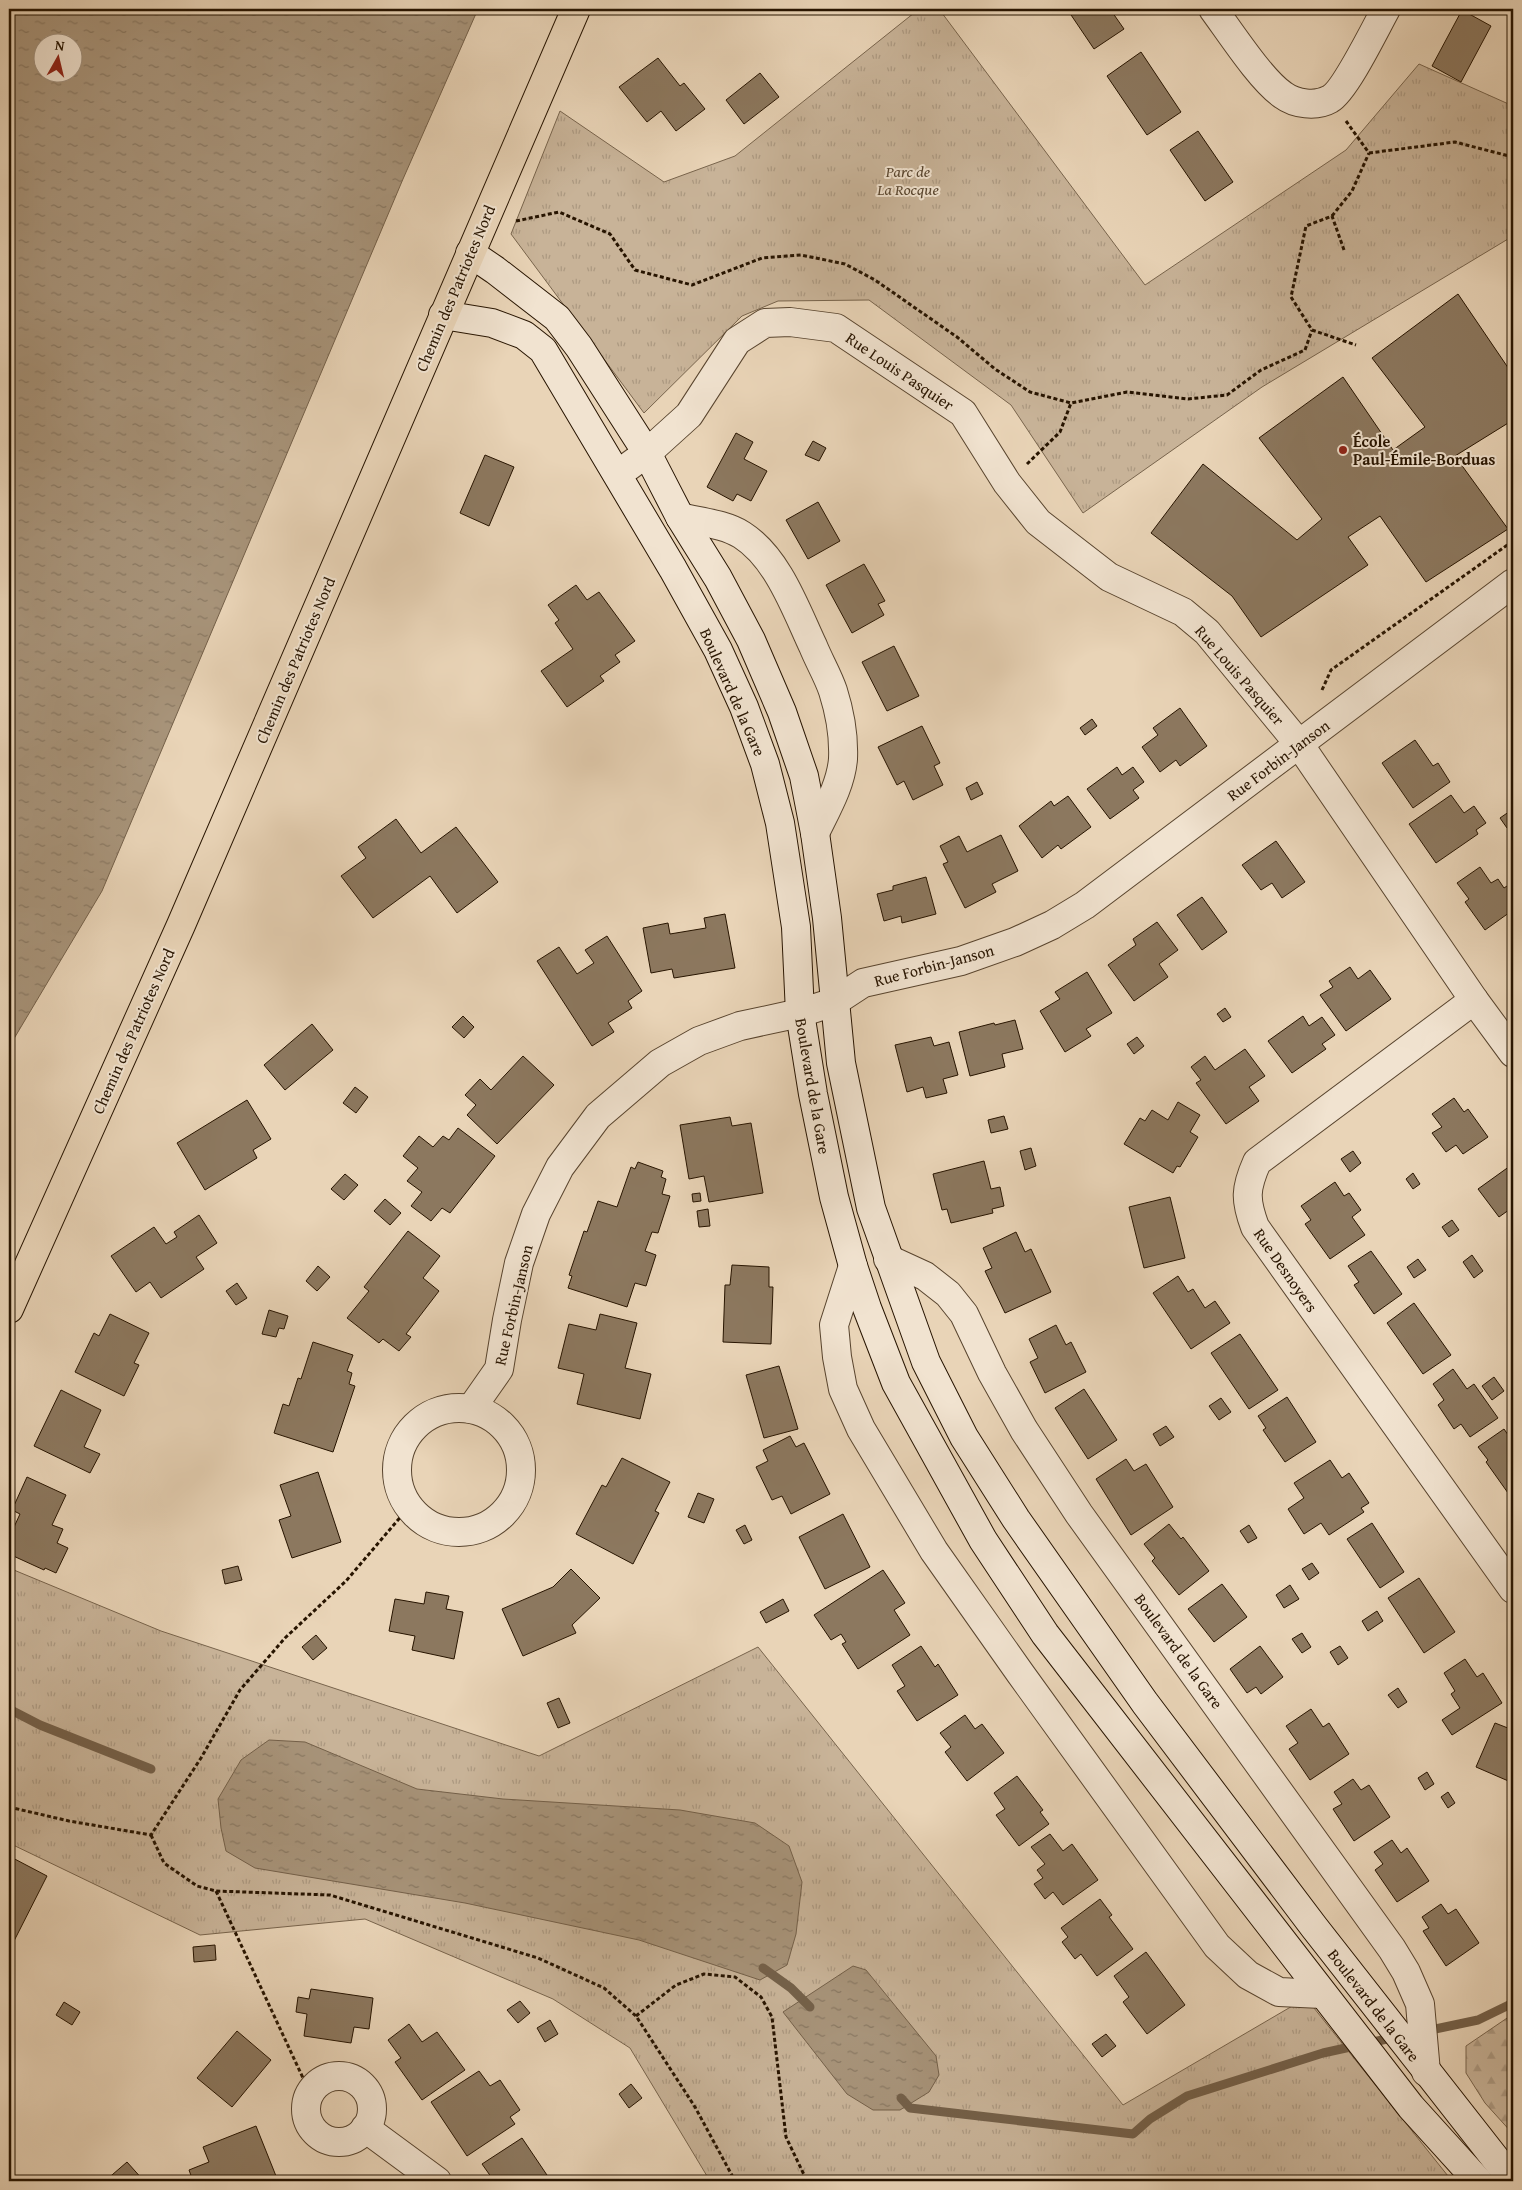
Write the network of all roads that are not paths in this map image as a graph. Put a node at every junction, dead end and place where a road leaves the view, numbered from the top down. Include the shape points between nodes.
1 (576, 9) edge
2 (1214, 9) edge
3 (1386, 9) edge
4 (470, 253) junction
5 (443, 315) junction
6 (646, 453) junction
7 (618, 474) junction
8 (680, 517) junction
9 (1513, 583) edge
10 (1299, 744) junction
11 (815, 833) junction
12 (1474, 1000) junction
13 (834, 1002) junction
14 (800, 1013) junction
15 (1513, 1053) edge
16 (888, 1259) junction
17 (853, 1266) junction
18 (9, 1309) edge
19 (471, 1409) junction
20 (1513, 1589) edge
21 (1322, 1994) junction
22 (1426, 2072) junction
23 (365, 2128) junction
24 (437, 2181) edge
25 (1478, 2181) edge
26 (1513, 2181) edge

1 - 4 main road, Chemin des Patriotes Nord
2 - 3 street via 1260,72 1282,95 1296,102 1311,104 1331,99 1349,77
4 - 5 main road, Chemin des Patriotes Nord
4 - 6 street, Boulevard de la Gare via 557,318
5 - 7 street, Boulevard de la Gare via 492,323 524,335 543,350
5 - 18 main road, Chemin des Patriotes Nord via 181,925
6 - 7 street, Rue Louis Pasquier
6 - 8 street, Boulevard de la Gare
6 - 10 street, Rue Louis Pasquier via 689,414 737,341 765,323 790,322 836,328 963,413 1007,483 1038,522 1109,577 1183,612 1207,632
7 - 14 street, Boulevard de la Gare via 718,650 765,764 780,823 796,928
8 - 11 street, Boulevard de la Gare via 718,578 782,712 804,776
8 - 11 street via 742,535 762,553 784,584 833,691 843,739 843,760 836,788
9 - 10 street, Rue Forbin-Janson
10 - 12 street, Rue Louis Pasquier
10 - 13 street, Rue Forbin-Janson via 1085,905 1052,925 961,961 863,983
11 - 13 street, Boulevard de la Gare
12 - 15 street, Rue Louis Pasquier
12 - 20 street, Rue Desnoyers via 1257,1162 1248,1182 1247,1206 1256,1227
13 - 14 street, Rue Forbin-Janson
13 - 16 street, Boulevard de la Gare via 841,1063 871,1208
14 - 17 street, Boulevard de la Gare via 814,1103
14 - 19 street, Rue Forbin-Janson via 740,1026 700,1041 660,1063 598,1116 560,1166 536,1214 520,1263 499,1369
16 - 22 street, Boulevard de la Gare via 926,1362 964,1437 1016,1519 1151,1710
16 - 22 street, Boulevard de la Gare via 925,1276 948,1294 964,1314 992,1374 1024,1430 1079,1514 1392,1949 1420,2004
17 - 21 street, Boulevard de la Gare via 896,1382 984,1540 1045,1634
17 - 21 street via 834,1325 843,1389 861,1429 934,1551 1217,1946 1248,1974 1279,1992
19 - 19 street via 449,1408 429,1415 408,1433 399,1452 398,1482 409,1507 428,1524 446,1530 467,1531 484,1526 502,1514 512,1502 520,1482 520,1460 510,1435 495,1419
21 - 25 street, Boulevard de la Gare via 1411,2107
22 - 26 street, Boulevard de la Gare
23 - 23 street via 371,2107 364,2088 355,2080 329,2077 319,2082 310,2093 306,2115 318,2135 328,2140 348,2140
23 - 24 street

